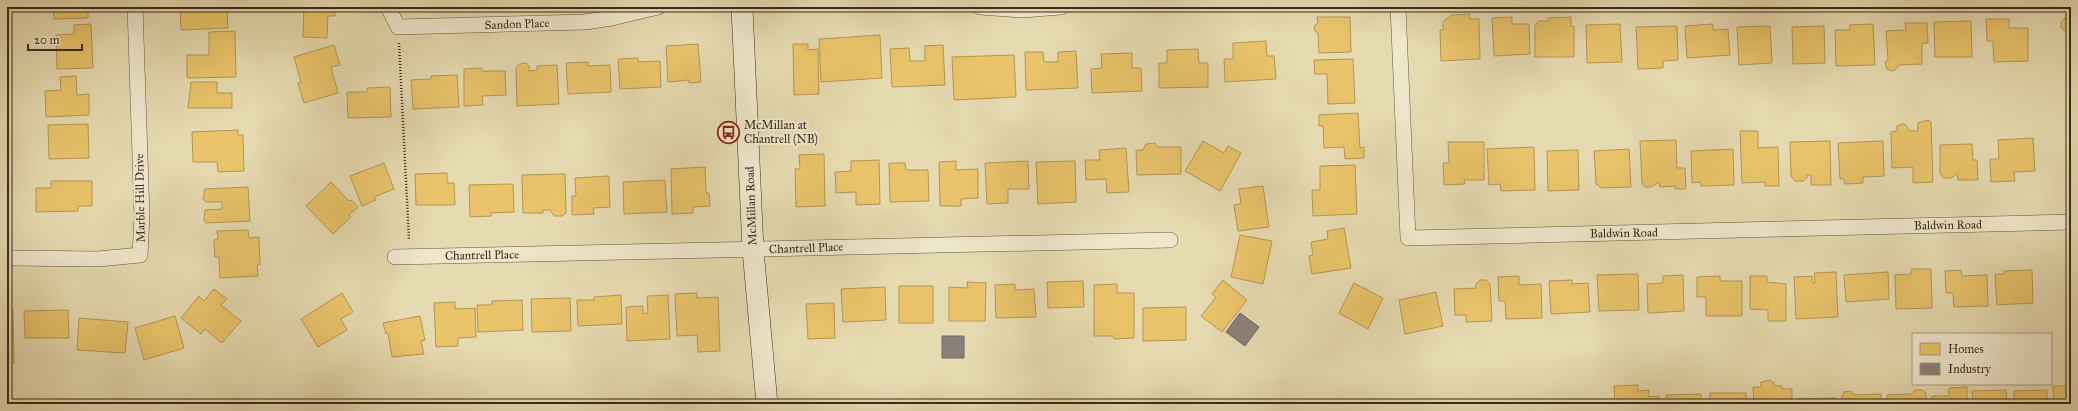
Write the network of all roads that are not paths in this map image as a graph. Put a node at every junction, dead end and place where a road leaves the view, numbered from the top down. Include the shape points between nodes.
1 (135, 7) edge
2 (388, 7) edge
3 (658, 7) edge
4 (742, 7) edge
5 (980, 7) edge
6 (1061, 7) edge
7 (1398, 7) edge
8 (2071, 222) edge
9 (1170, 240) dead end
10 (752, 250) junction
11 (402, 257) road end
12 (7, 258) edge
13 (767, 404) edge

1 - 12 street, Marble Hill Drive via 142,217 140,255 98,258
2 - 3 street, Sandon Place via 398,27 585,22
4 - 10 main road, McMillan Road
5 - 6 street via 1022,10
7 - 8 street, Baldwin Road via 1408,238
9 - 10 street, Chantrell Place
10 - 11 street, Chantrell Place
10 - 13 main road, McMillan Road

